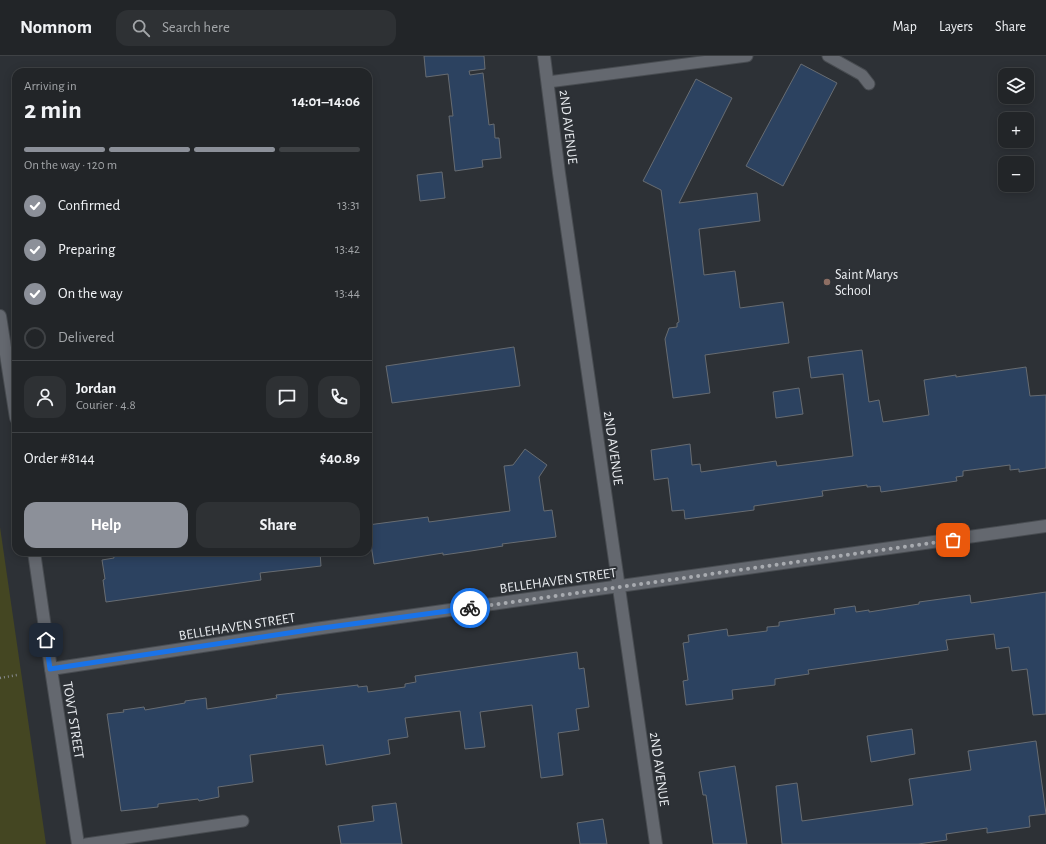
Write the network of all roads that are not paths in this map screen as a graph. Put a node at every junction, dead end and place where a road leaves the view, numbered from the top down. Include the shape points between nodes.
1 (544, 56) edge
2 (747, 56) edge
3 (828, 56) edge
4 (548, 82) junction
5 (869, 84) dead end
6 (0, 319) edge
7 (12, 375) edge
8 (1046, 526) edge
9 (35, 556) edge
10 (620, 587) junction
11 (50, 669) junction
12 (243, 821) dead end
13 (78, 844) edge
14 (86, 844) edge
15 (656, 844) edge

1 - 4 street, 2ND AVENUE
2 - 4 lane
3 - 5 lane via 862,75
4 - 10 street, 2ND AVENUE
6 - 7 street
8 - 10 street, BELLEHAVEN STREET
9 - 11 street, TOWT STREET
10 - 11 street, BELLEHAVEN STREET
10 - 15 street, 2ND AVENUE
11 - 13 street, TOWT STREET
12 - 14 lane

